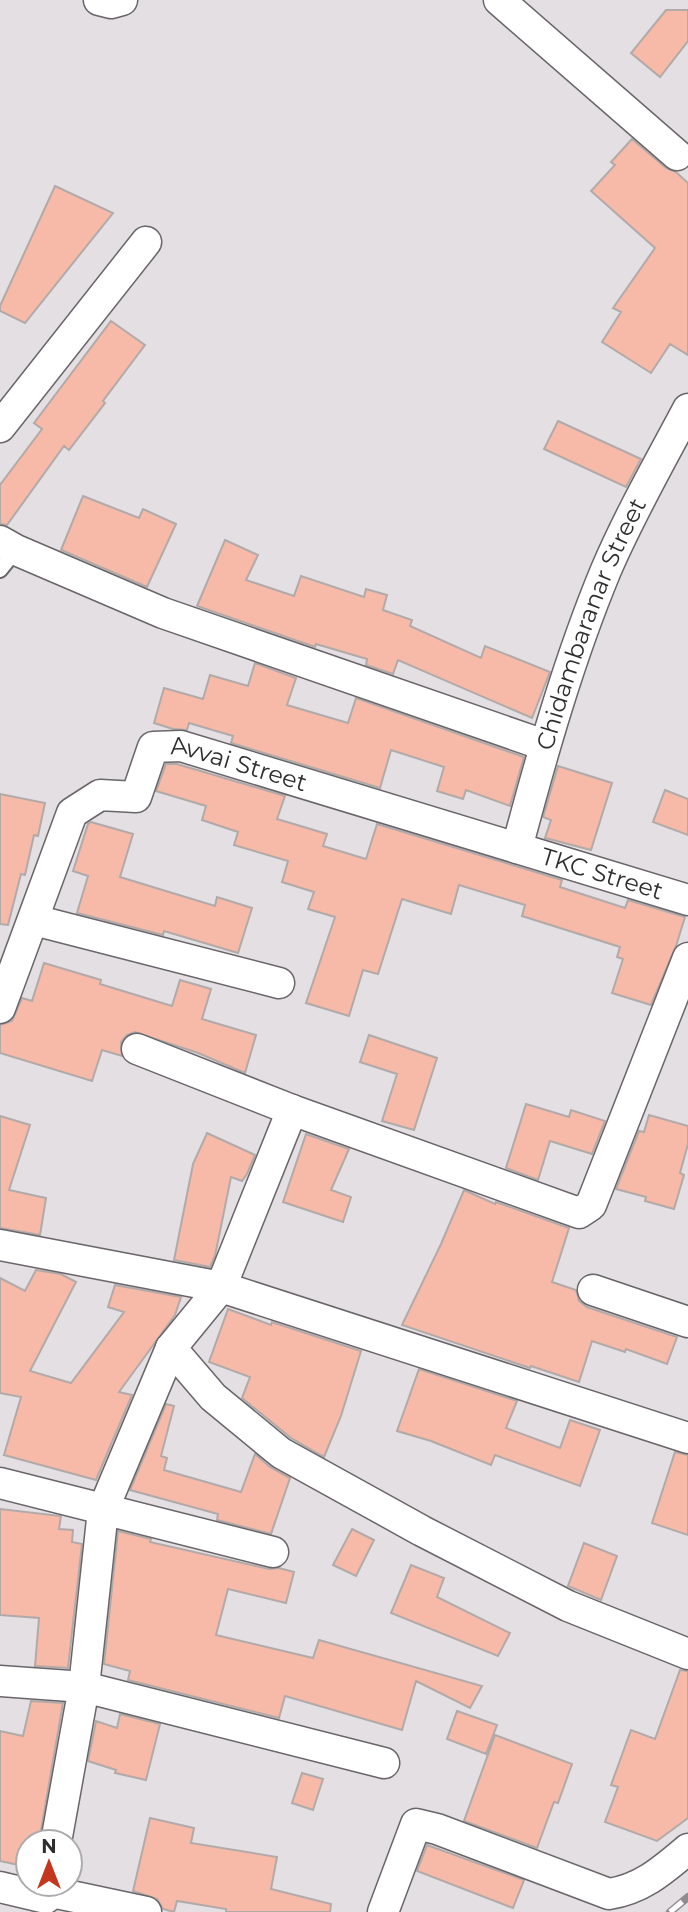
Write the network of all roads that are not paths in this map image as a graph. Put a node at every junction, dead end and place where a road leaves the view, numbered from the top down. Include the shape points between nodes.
1 (99, 0) edge
2 (122, 0) edge
3 (499, 0) edge
4 (684, 154) edge
5 (146, 242) dead end
6 (688, 409) edge
7 (0, 427) edge
8 (5, 554) edge
9 (544, 745) junction
10 (517, 848) junction
11 (688, 900) edge
12 (34, 920) junction
13 (688, 958) edge
14 (279, 983) dead end
15 (1, 1005) edge
16 (137, 1049) dead end
17 (292, 1110) junction
18 (0, 1245) edge
19 (221, 1287) junction
20 (593, 1290) dead end
21 (688, 1322) edge
22 (171, 1348) junction
23 (688, 1438) edge
24 (0, 1483) edge
25 (103, 1510) junction
26 (273, 1552) dead end
27 (688, 1654) edge
28 (0, 1681) edge
29 (84, 1687) junction
30 (384, 1763) dead end
31 (59, 1828) edge
32 (688, 1849) edge
33 (58, 1898) edge
34 (146, 1912) edge
35 (383, 1912) edge

1 - 2 street
3 - 4 street
5 - 7 street
6 - 9 street, Chidambaranar Street via 606,571
8 - 9 street
9 - 10 street, Chidambaranar Street
10 - 11 street, TKC Street
10 - 12 street, Avvai Street via 181,746 153,747 136,797 100,795 72,813
12 - 14 street
12 - 15 street, Avvai Street
13 - 17 street via 591,1205 585,1210 573,1212
16 - 17 street
17 - 19 street
18 - 19 street
19 - 22 street
19 - 23 street
20 - 21 street
22 - 25 street
22 - 27 street via 213,1397 281,1453 568,1606
24 - 25 street
25 - 26 street
25 - 29 street
28 - 29 street
29 - 30 street
29 - 31 street
32 - 35 street via 653,1878 628,1891 609,1894 416,1824
33 - 34 street

